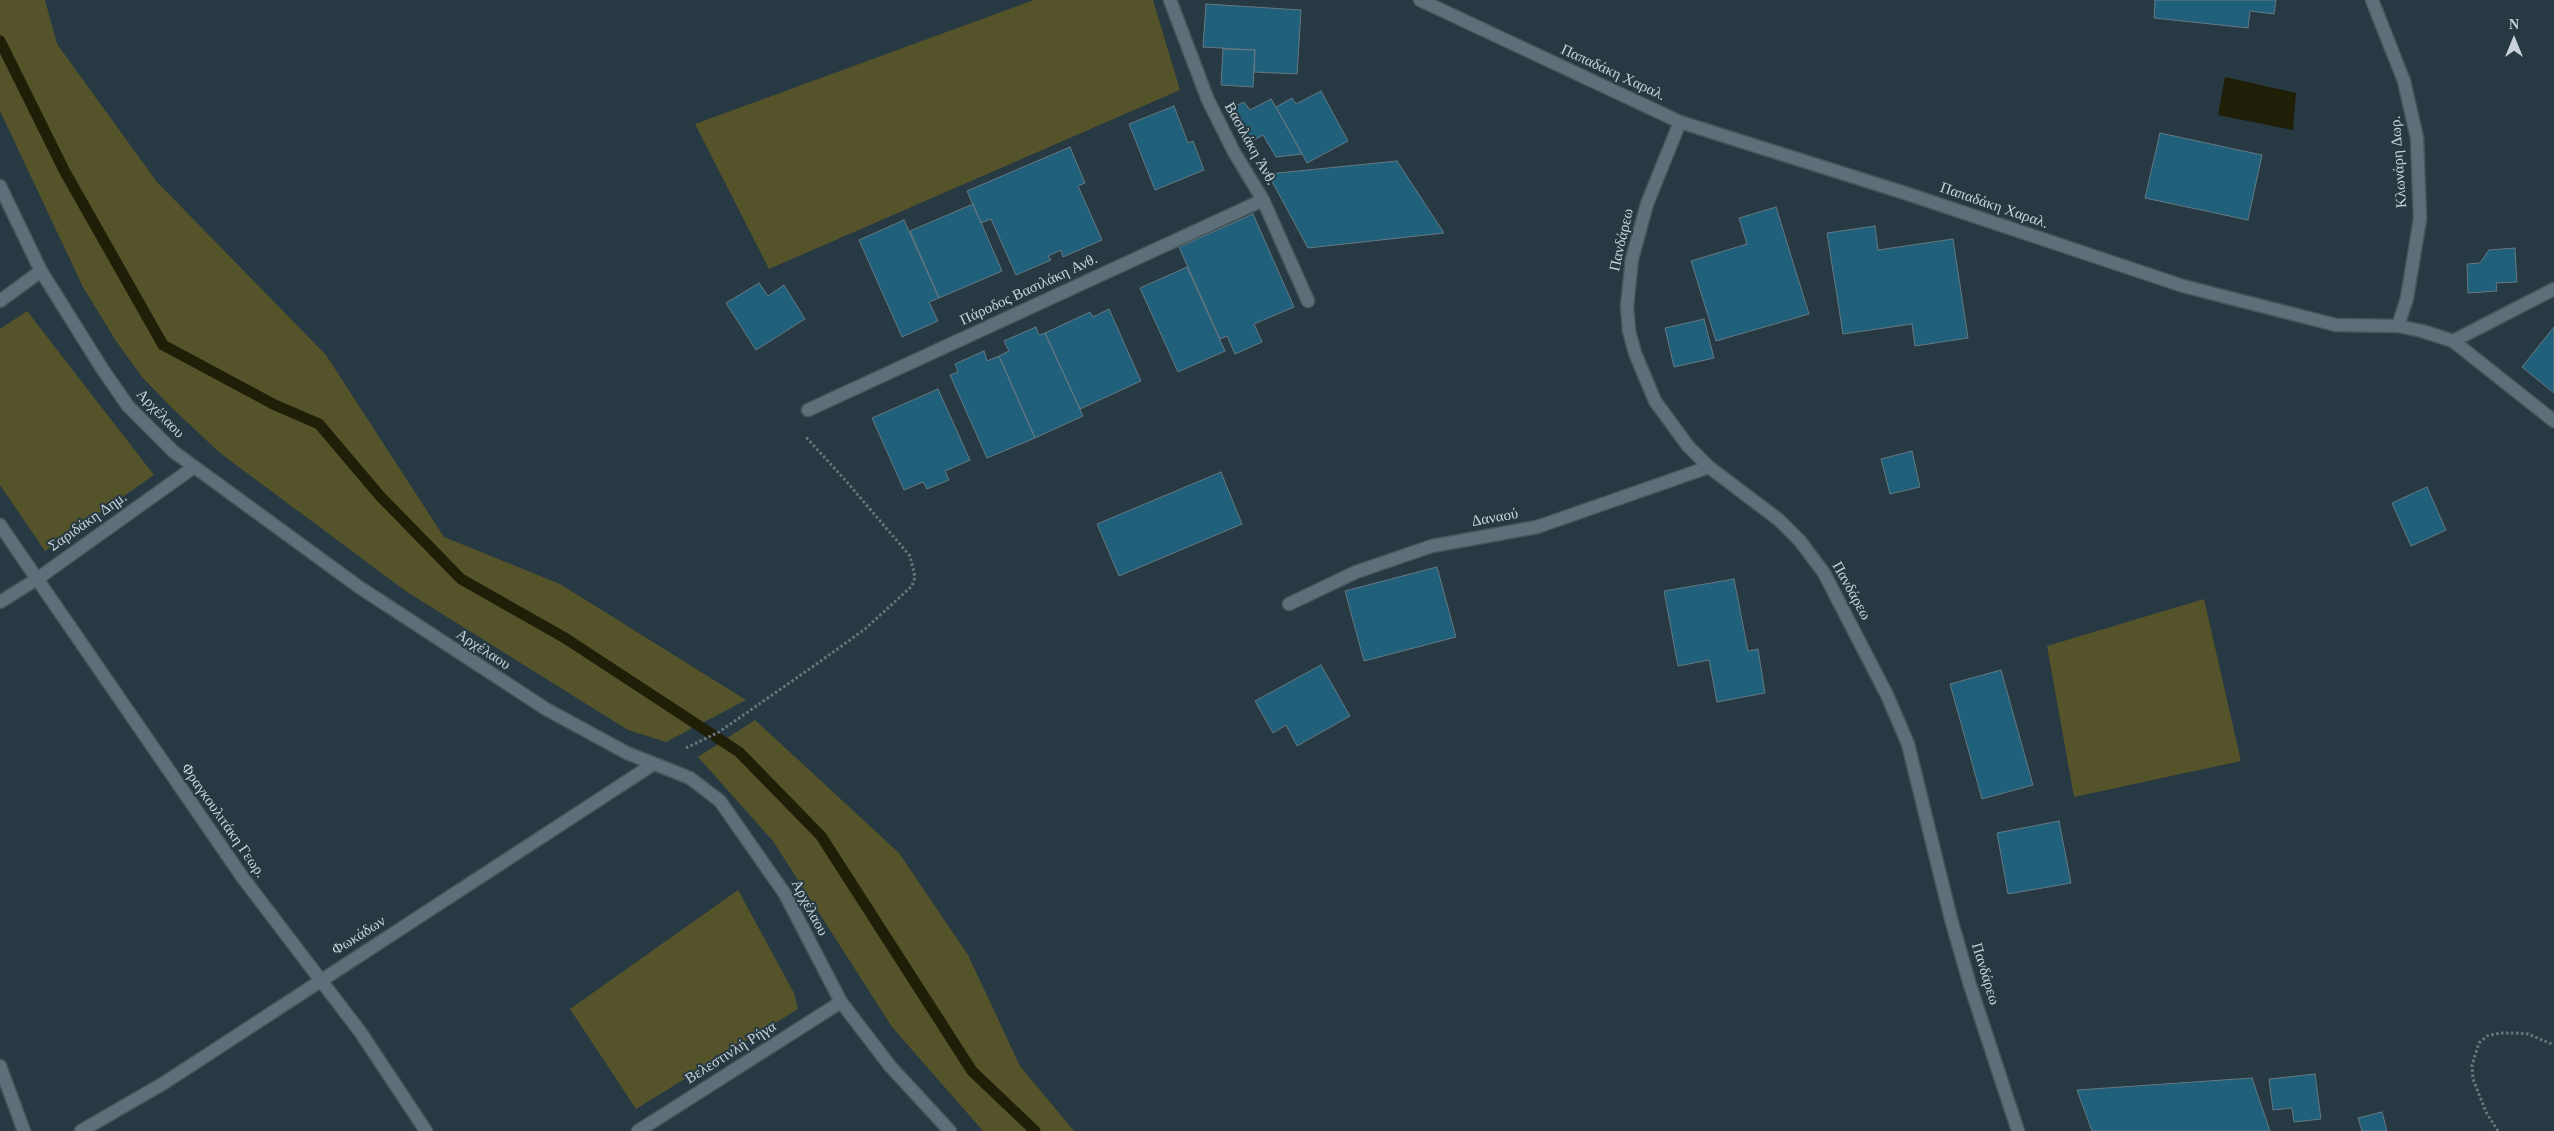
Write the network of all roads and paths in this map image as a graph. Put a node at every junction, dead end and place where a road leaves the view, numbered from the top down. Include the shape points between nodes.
1 (1170, 0) edge
2 (1420, 0) edge
3 (2372, 0) edge
4 (1680, 122) junction
5 (0, 186) edge
6 (1263, 200) junction
7 (41, 271) junction
8 (2554, 289) edge
9 (0, 301) edge
10 (1308, 301) dead end
11 (2398, 326) junction
12 (2453, 341) junction
13 (808, 410) joint
14 (2554, 421) edge
15 (194, 467) junction
16 (1709, 467) junction
17 (0, 525) edge
18 (37, 578) junction
19 (0, 602) edge
20 (1289, 604) dead end
21 (652, 765) junction
22 (320, 981) junction
23 (841, 1002) junction
24 (2554, 1044) edge
25 (0, 1066) edge
26 (24, 1131) edge
27 (81, 1131) edge
28 (426, 1131) edge
29 (638, 1131) edge
30 (950, 1131) edge
31 (2018, 1131) edge
32 (2498, 1131) edge

1 - 6 street, Βασιλάκη Άνθ. via 1208,100
2 - 4 street, Παπαδάκη Χαραλ.
3 - 11 street, Κλωνάρη Δωρ. via 2404,82 2417,138 2420,219
4 - 11 street, Παπαδάκη Χαραλ. via 2183,286 2336,325
4 - 16 street, Πανδάρεω via 1638,231 1629,280 1629,331 1643,377 1655,401 1688,446
5 - 7 street, Αρχέλαου
6 - 10 street, Βασιλάκη Άνθ.
6 - 13 street, Πάροδος Βασιλάκη Ανθ.
7 - 9 street
7 - 15 street, Αρχέλαου via 128,406 168,447
8 - 12 street
11 - 12 street, Παπαδάκη Χαραλ.
12 - 14 street, Παπαδάκη Χαραλ.
13 - 21 path via 801,432 910,556 915,577 912,586 865,628 719,732
15 - 18 street, Σαριδάκη Δημ.
15 - 21 street, Αρχέλαου via 409,621 572,725
16 - 20 street, Δαναού via 1537,527 1432,546 1356,572
16 - 31 street, Πανδάρεω via 1779,520 1800,541 1843,606 1887,695 1908,744 1951,919
17 - 18 street, Φραγκουλιτάκη Γεωρ.
18 - 19 street, Σαριδάκη Δημ.
18 - 22 street, Φραγκουλιτάκη Γεωρ. via 243,878
21 - 22 street, Φωκάδων
21 - 23 street, Αρχέλαου via 696,782 712,793 730,813 785,894
22 - 27 street, Φωκάδων via 164,1083
22 - 28 street, Φραγκουλιτάκη Γεωρ. via 361,1033
23 - 29 street, Βελεστινλή Ρήγα
23 - 30 street, Αρχέλαου via 890,1066
24 - 32 path via 2528,1034 2513,1033 2487,1036 2479,1043 2472,1065 2473,1080
25 - 26 street

